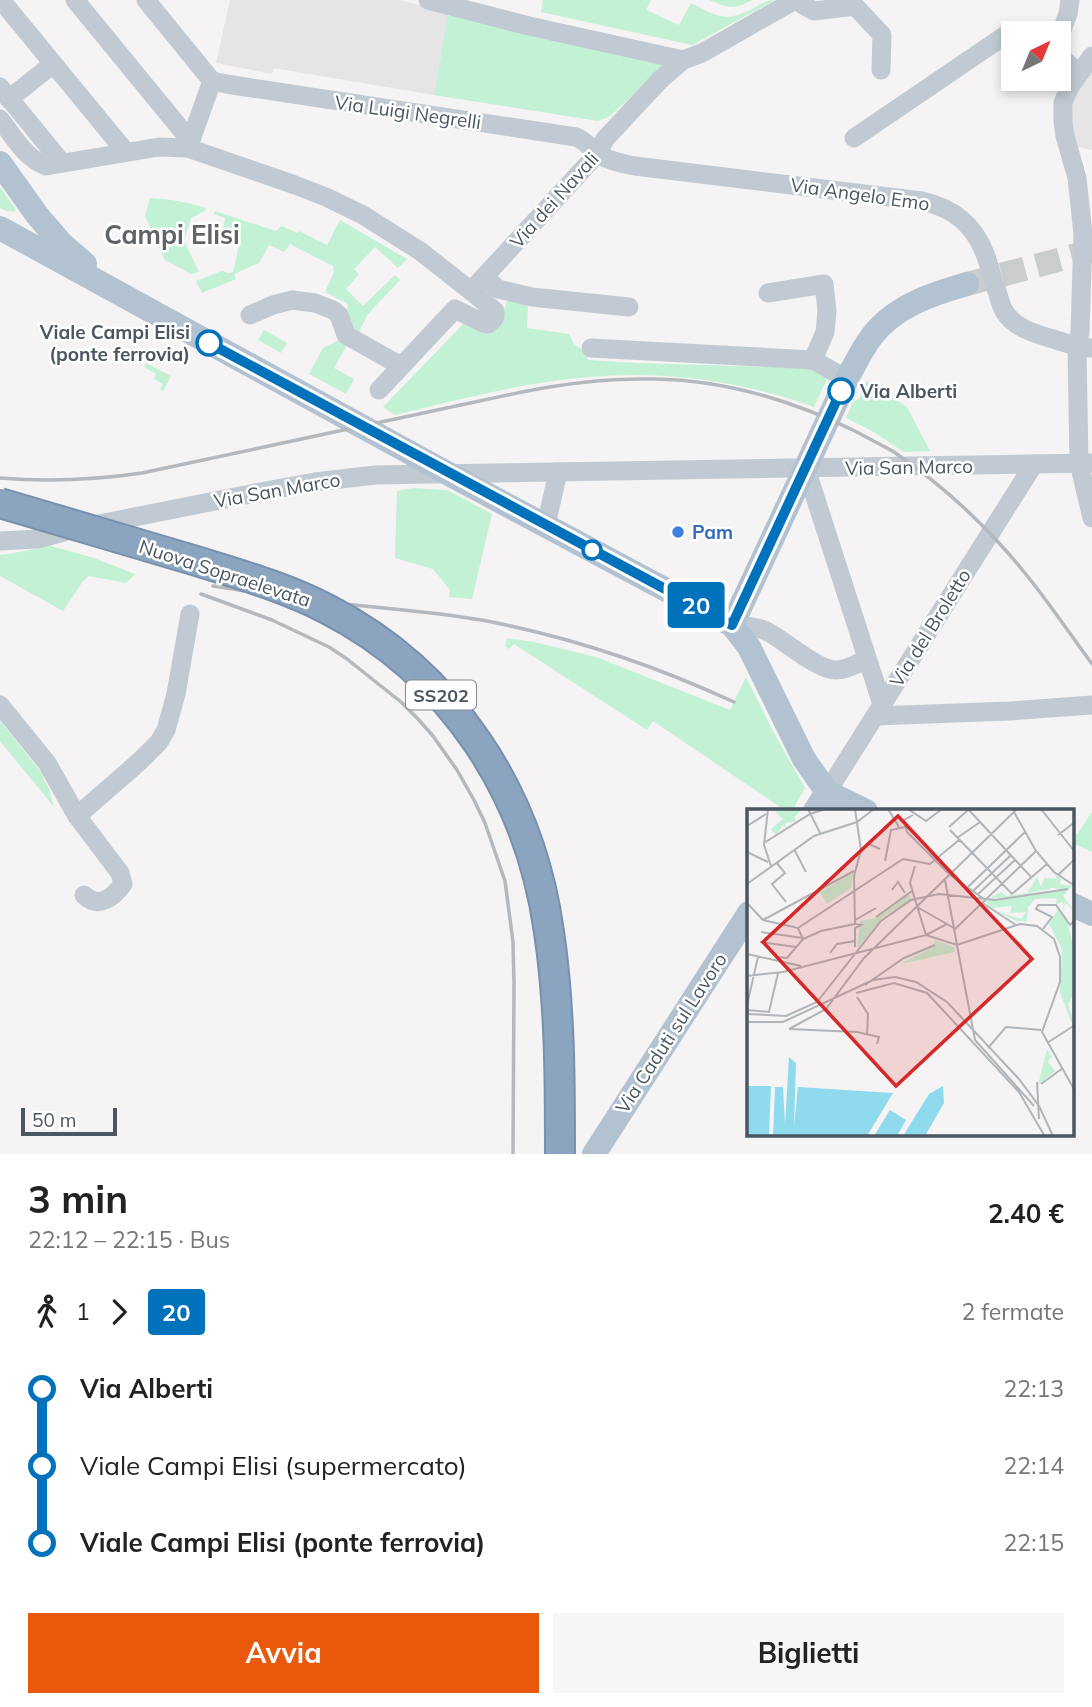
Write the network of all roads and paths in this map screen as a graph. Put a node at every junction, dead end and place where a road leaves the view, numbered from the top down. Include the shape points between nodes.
1 (1, 0) edge
2 (75, 0) edge
3 (146, 0) edge
4 (428, 0) edge
5 (795, 0) edge
6 (1070, 0) edge
7 (1065, 21) edge
8 (1001, 38) edge
9 (1092, 56) edge
10 (683, 60) junction
11 (53, 64) junction
12 (1071, 67) edge
13 (881, 71) dead end
14 (1078, 74) junction
15 (212, 80) junction
16 (5, 93) edge
17 (0, 119) edge
18 (854, 138) dead end
19 (190, 144) junction
20 (125, 152) junction
21 (597, 154) junction
22 (0, 163) edge
23 (62, 163) junction
24 (0, 228) edge
25 (486, 274) junction
26 (967, 284) tunnel mouth
27 (471, 291) junction
28 (768, 293) dead end
29 (629, 307) dead end
30 (145, 308) junction
31 (250, 314) dead end
32 (591, 348) dead end
33 (1084, 348) edge
34 (813, 360) junction
35 (401, 366) junction
36 (847, 379) junction
37 (379, 390) dead end
38 (1086, 463) edge
39 (1034, 464) junction
40 (806, 469) junction
41 (558, 472) junction
42 (447, 473) junction
43 (0, 503) edge
44 (1092, 518) edge
45 (0, 520) edge
46 (546, 525) junction
47 (0, 541) edge
48 (751, 586) junction
49 (697, 606) junction
50 (190, 614) dead end
51 (732, 625) junction
52 (867, 659) junction
53 (0, 705) edge
54 (1092, 705) edge
55 (878, 710) junction
56 (821, 802) edge
57 (856, 809) edge
58 (77, 816) junction
59 (83, 895) dead end
60 (1074, 905) edge
61 (1092, 914) edge
62 (747, 916) edge
63 (543, 1154) edge
64 (560, 1154) edge
65 (594, 1154) edge

1 - 11 street
2 - 19 street
3 - 15 street
4 - 10 street
5 - 10 street, Via dei Navali
5 - 13 street via 814,11 855,6 882,35
6 - 7 street
8 - 18 street
9 - 14 street
10 - 21 street, Via dei Navali via 605,139
11 - 16 street
11 - 20 street
12 - 14 street
14 - 33 street via 1065,94 1063,122 1077,178 1083,234 1080,332
15 - 19 street
15 - 21 street, Via Luigi Negrelli via 576,136
16 - 23 street
17 - 23 street via 35,161 46,166
19 - 20 street
19 - 27 street via 363,215
20 - 23 street
21 - 25 street, Via dei Navali
21 - 33 street, Via Angelo Emo via 635,166 938,205 968,225 979,239 1004,311 1018,326
22 - 30 main road via 61,243
24 - 30 main road
25 - 27 street, Via dei Navali
25 - 29 street via 498,289 532,297
26 - 36 main road via 928,296 891,317 873,334
27 - 35 street via 495,311 491,322 483,324 455,309
28 - 34 street via 824,284 825,332
30 - 42 main road
31 - 35 street via 292,300 315,303 339,316 346,335
32 - 34 street
33 - 38 street
34 - 36 street
35 - 37 street
36 - 40 main road
38 - 39 street, Via San Marco
38 - 44 street
39 - 40 street, Via San Marco
39 - 55 street, Via del Broletto
40 - 41 street, Via San Marco
40 - 48 main road
40 - 52 street
41 - 42 street, Via San Marco
41 - 46 street
42 - 46 main road
42 - 47 street, Via San Marco via 315,482 38,539
43 - 64 highway, Nuova Sopraelevata / SS202, bridge via 219,568 326,608 403,658 458,714 504,787 538,877 557,997
45 - 63 highway, Nuova Sopraelevata / SS202 via 213,583 318,623 392,670 446,725 491,796 522,884 540,999
46 - 49 main road
48 - 49 main road via 726,602
48 - 51 main road
49 - 51 main road
50 - 58 street via 166,730 140,761
51 - 52 street via 764,630 835,670
51 - 56 main road via 749,647
52 - 55 street
53 - 58 street via 47,763
54 - 55 street via 1010,711
55 - 56 street, Via del Broletto
56 - 57 main road
58 - 59 street via 120,873 122,884 98,903
60 - 61 main road
62 - 65 main road, Via Caduti sul Lavoro

